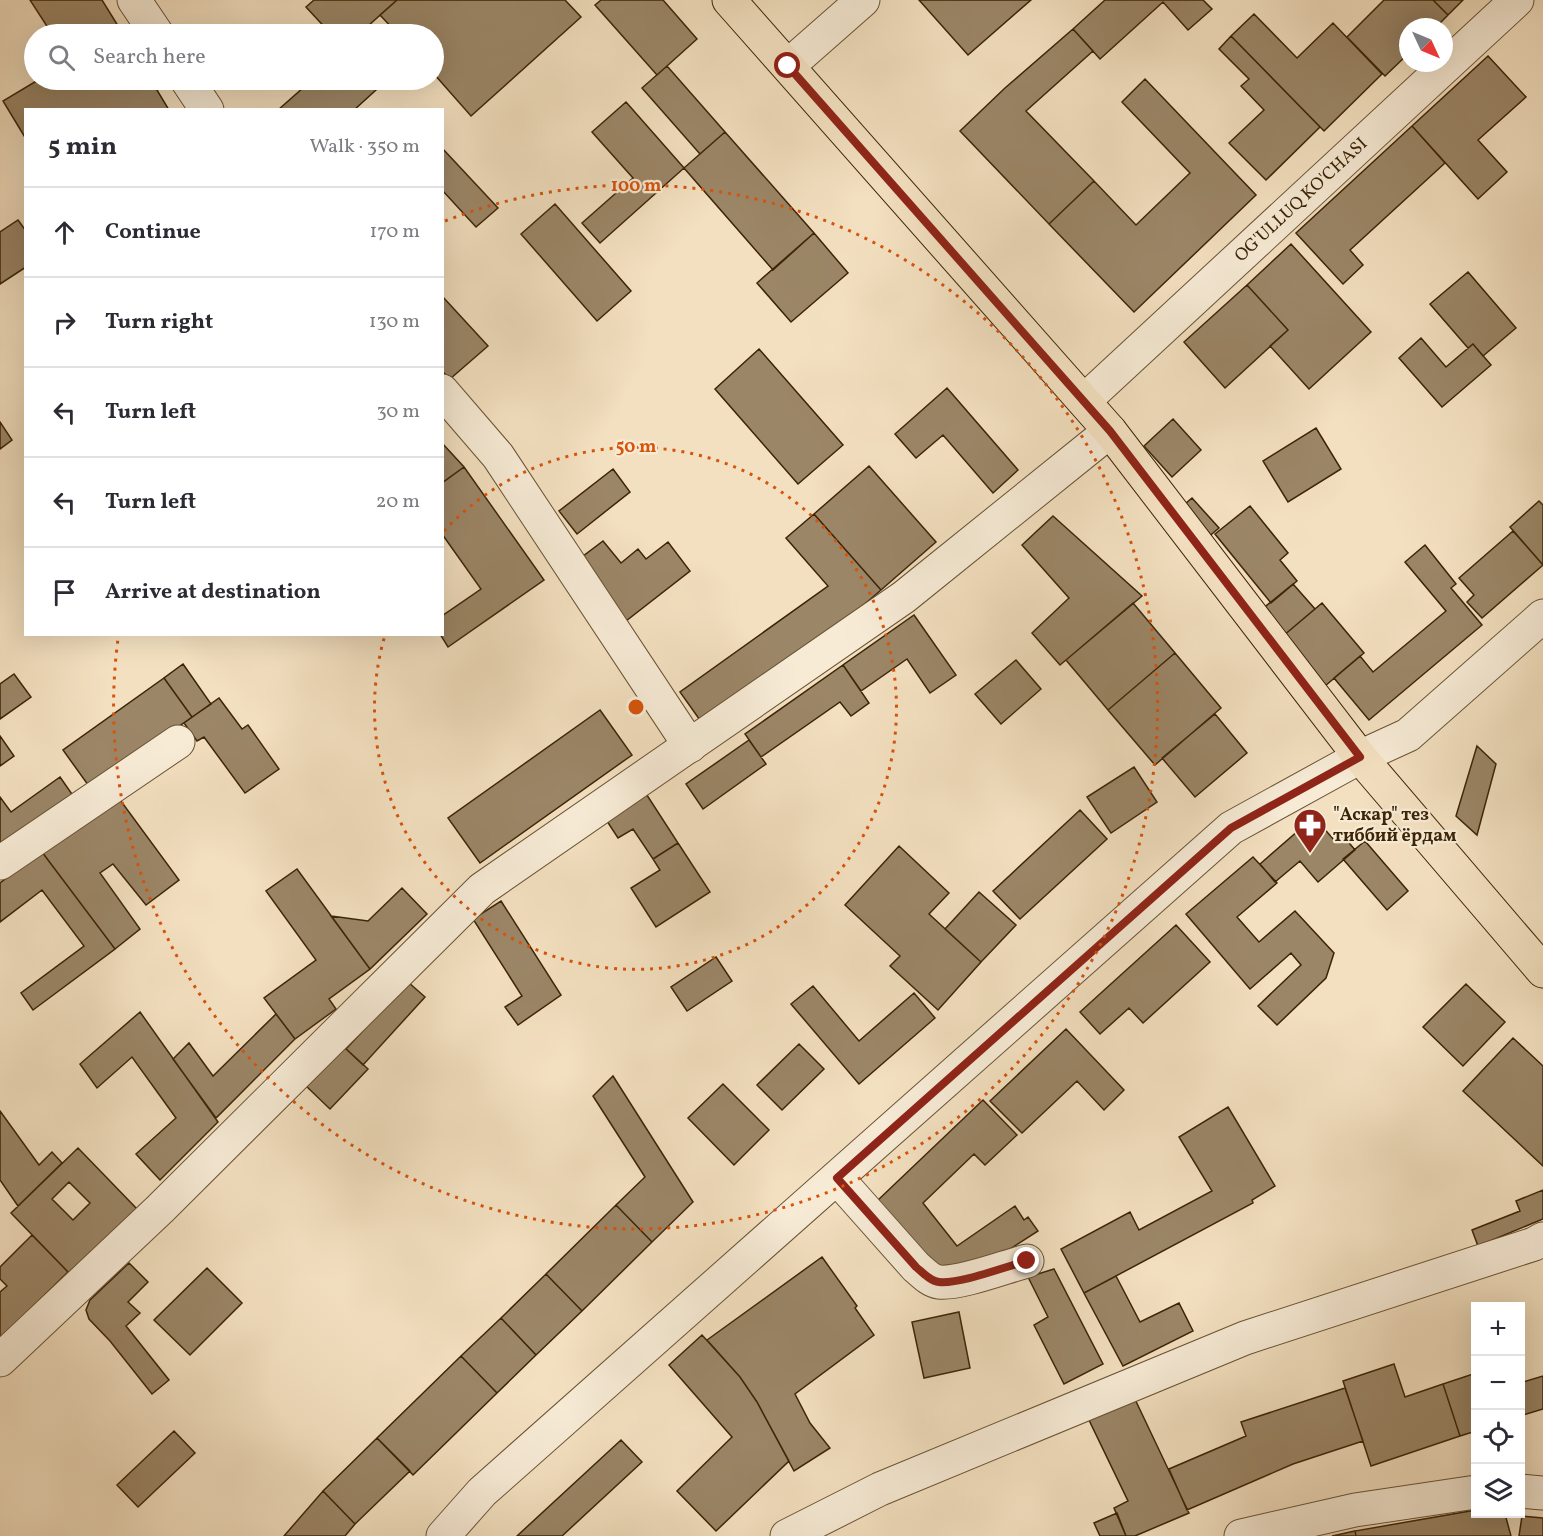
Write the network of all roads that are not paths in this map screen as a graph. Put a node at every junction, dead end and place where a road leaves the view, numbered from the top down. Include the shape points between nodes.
1 (134, 0) edge
2 (729, 0) edge
3 (863, 0) edge
4 (1517, 0) edge
5 (150, 24) edge
6 (788, 66) junction
7 (194, 90) edge
8 (206, 108) edge
9 (444, 393) edge
10 (1084, 401) junction
11 (1110, 431) junction
12 (1543, 616) edge
13 (178, 742) dead end
14 (690, 746) junction
15 (1360, 757) junction
16 (0, 863) edge
17 (1543, 971) edge
18 (837, 1178) junction
19 (1543, 1239) edge
20 (1027, 1261) dead end
21 (0, 1360) edge
22 (1525, 1491) edge
23 (1471, 1493) edge
24 (1543, 1493) edge
25 (443, 1536) edge
26 (787, 1536) edge
27 (1241, 1536) edge

1 - 5 street
2 - 6 main road
3 - 6 street
4 - 10 street, OG'ULLUQ KO'CHASI
6 - 10 main road
7 - 8 street
9 - 14 street via 498,456
10 - 11 main road
11 - 14 street via 904,597
11 - 15 main road
12 - 15 street via 1408,735
13 - 16 street
14 - 21 street via 482,889 160,1209
15 - 17 main road
15 - 18 street via 1231,828
18 - 20 street via 916,1267 938,1282
18 - 25 street via 482,1492
19 - 26 street via 1245,1338 880,1489
22 - 24 street
23 - 27 street via 1355,1510

